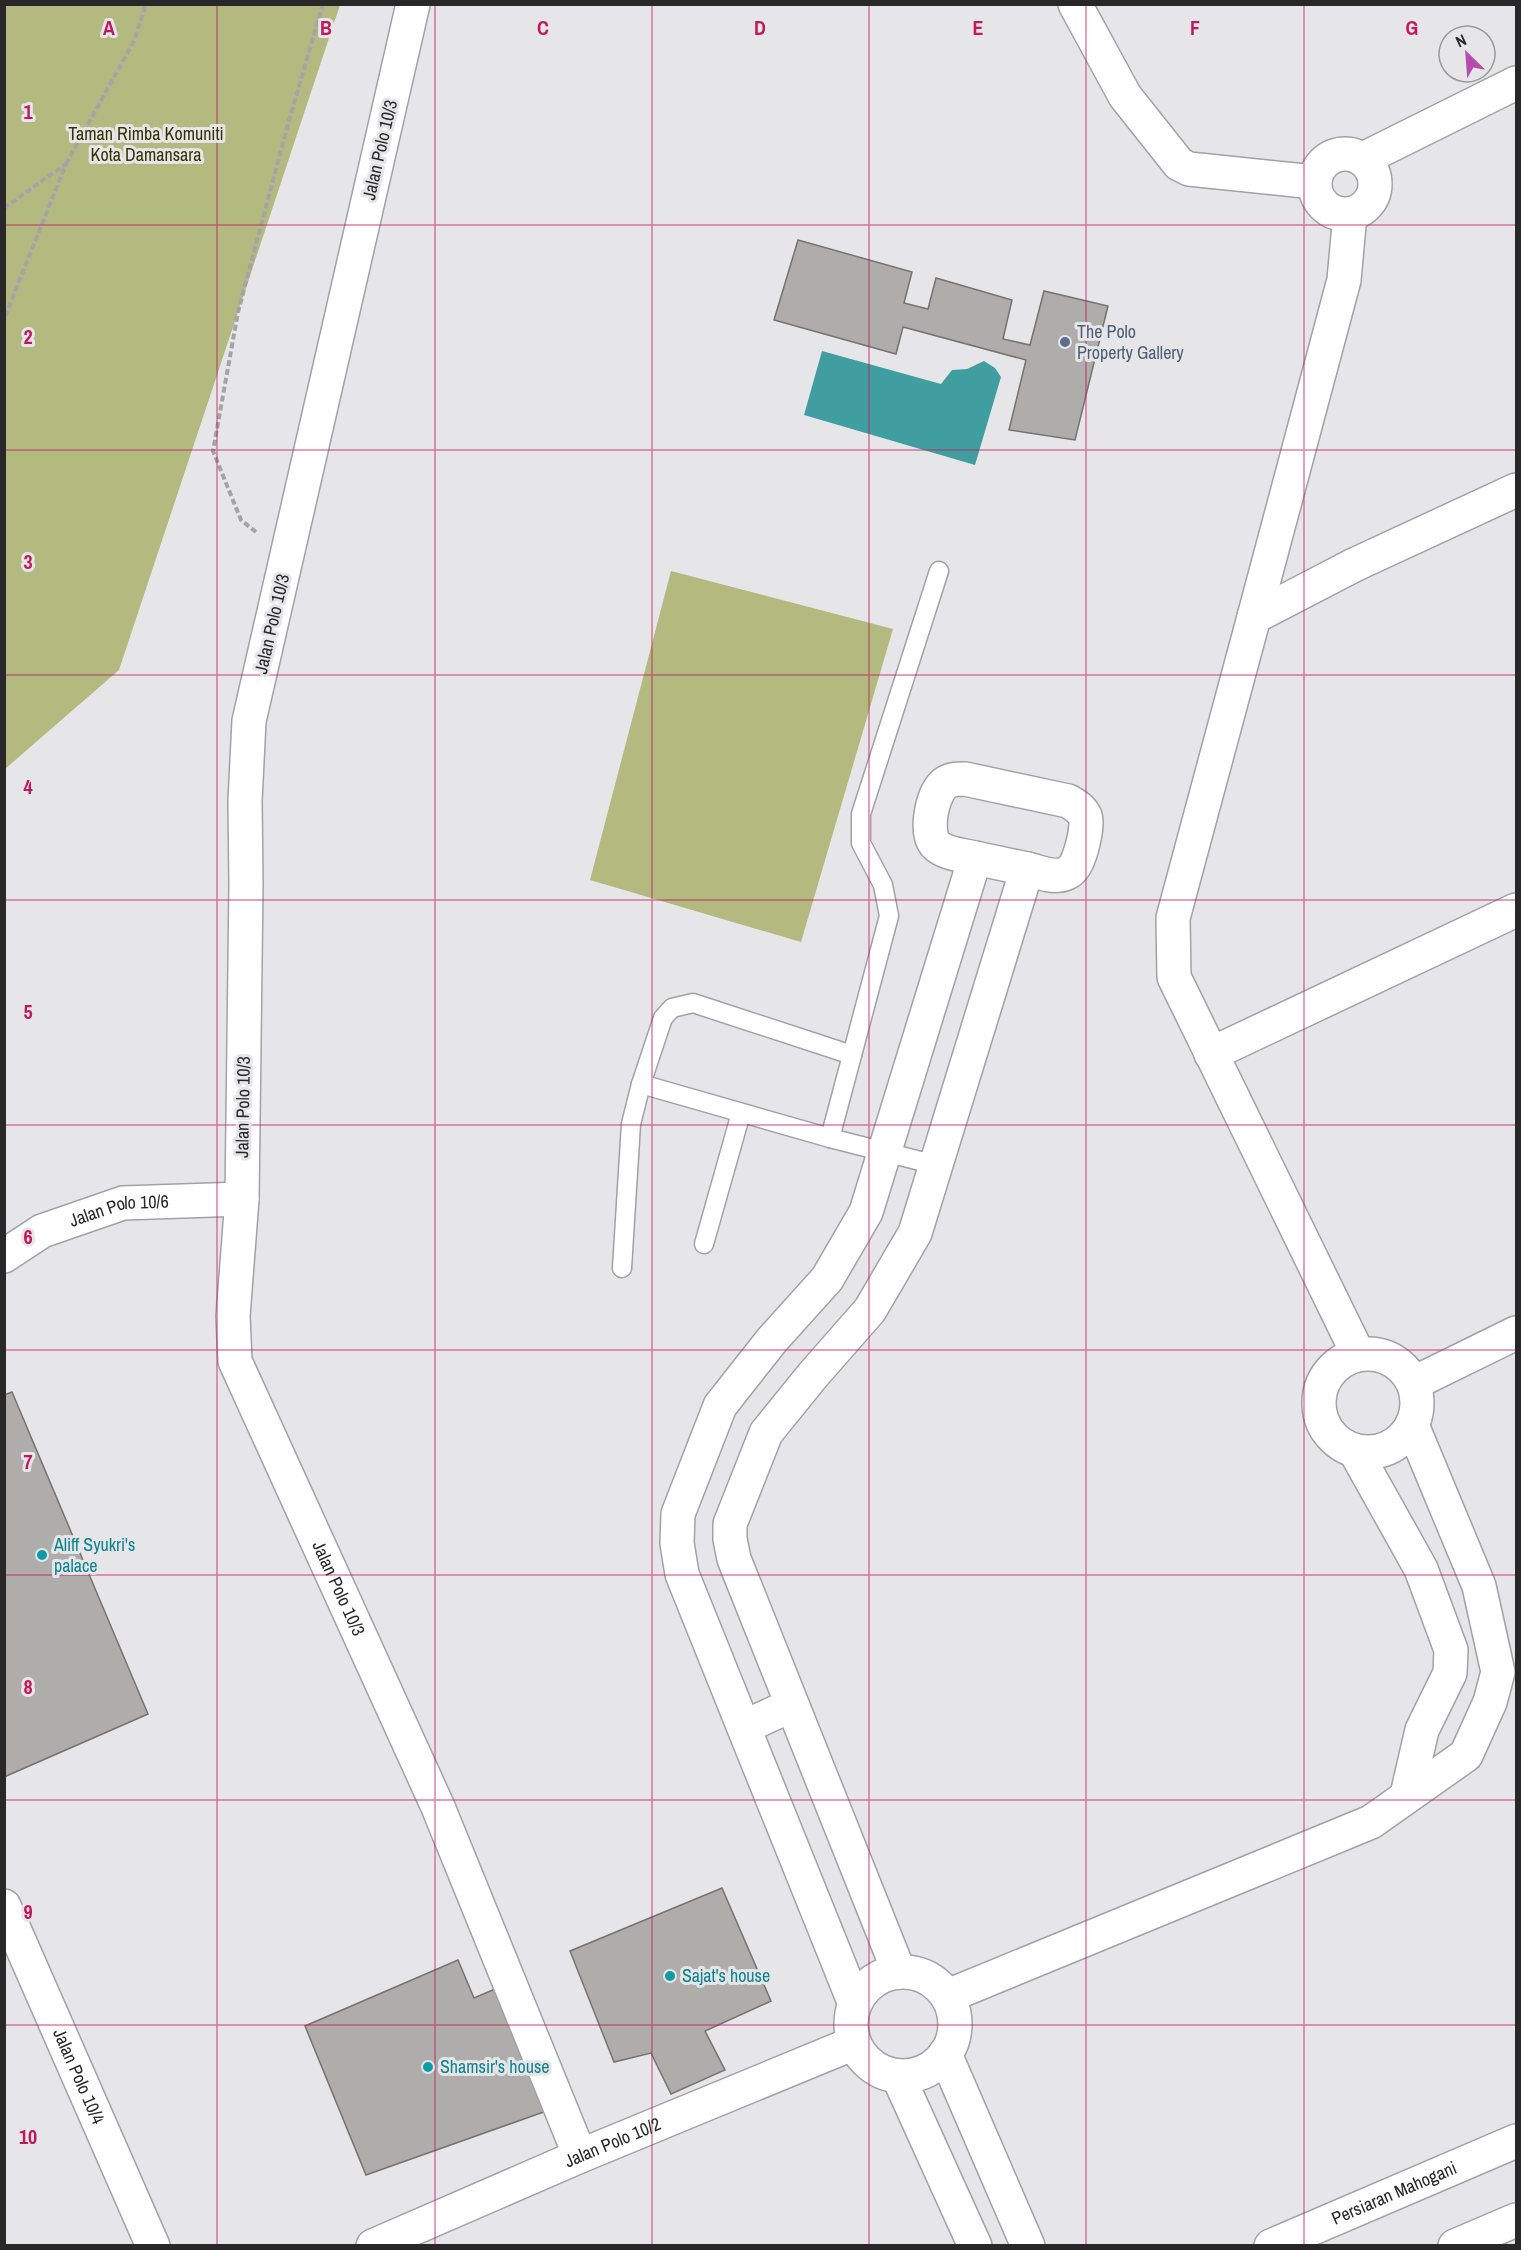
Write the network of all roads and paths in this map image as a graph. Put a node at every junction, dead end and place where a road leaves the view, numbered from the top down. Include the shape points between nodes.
1 (146, 4) edge
2 (323, 4) edge
3 (414, 4) edge
4 (1075, 4) edge
5 (1516, 83) edge
6 (1363, 159) junction
7 (66, 164) junction
8 (1314, 182) junction
9 (4, 208) edge
10 (1350, 214) junction
11 (4, 319) edge
12 (1516, 490) edge
13 (287, 556) junction
14 (939, 571) dead end
15 (1254, 616) junction
16 (975, 858) junction
17 (1028, 869) junction
18 (1516, 910) edge
19 (1211, 1054) junction
20 (852, 1055) junction
21 (641, 1084) junction
22 (741, 1113) junction
23 (830, 1138) junction
24 (885, 1151) junction
25 (936, 1165) junction
26 (242, 1199) junction
27 (704, 1244) dead end
28 (4, 1256) edge
29 (622, 1268) dead end
30 (1516, 1333) edge
31 (1358, 1354) junction
32 (1414, 1383) junction
33 (1412, 1425) junction
34 (1355, 1451) junction
35 (792, 1705) junction
36 (744, 1728) junction
37 (1407, 1795) junction
38 (8, 1924) edge
39 (899, 1972) junction
40 (948, 1996) junction
41 (855, 2004) junction
42 (854, 2043) junction
43 (945, 2054) junction
44 (898, 2076) junction
45 (1516, 2141) edge
46 (580, 2156) junction
47 (1516, 2220) edge
48 (153, 2246) edge
49 (373, 2246) edge
50 (975, 2246) edge
51 (1028, 2246) edge
52 (1271, 2246) edge
53 (1455, 2246) edge

1 - 7 path via 134,41
2 - 13 path via 238,312 213,451 240,520
3 - 13 street, Jalan Polo 10/3
4 - 8 street via 1125,96 1179,164 1189,169
5 - 6 street
6 - 8 street via 1348,153 1332,156 1320,167
6 - 10 street via 1374,171 1376,187 1371,202
7 - 9 path
7 - 11 path
8 - 10 street via 1317,198 1328,210 1343,216
10 - 15 street via 1344,280
12 - 15 street
13 - 26 street, Jalan Polo 10/3 via 249,721
14 - 20 lane via 861,814 861,843 883,885 889,916
15 - 19 street via 1173,918 1173,976
16 - 17 street
16 - 17 street via 936,846 930,835 937,795 953,779 965,778 1068,801 1079,807 1086,817 1086,831 1072,869 1061,875
16 - 24 street
17 - 25 street
18 - 19 street
19 - 31 street
20 - 21 lane via 693,1003 672,1008 663,1018
20 - 23 lane
21 - 22 lane
21 - 29 lane via 632,1124
22 - 23 lane
22 - 27 lane
23 - 24 lane
24 - 25 lane
24 - 36 street via 866,1212 827,1279 720,1406 678,1514 682,1574
25 - 35 street via 915,1233 870,1310 766,1433 730,1524 734,1559
26 - 28 street, Jalan Polo 10/6 via 123,1203 42,1231
26 - 46 street, Jalan Polo 10/3 via 233,1316 235,1361 438,1807
30 - 32 street
31 - 32 street via 1380,1355 1400,1365
31 - 34 street via 1338,1363 1324,1380 1318,1401 1322,1423 1335,1440
32 - 33 street via 1417,1404
33 - 34 street via 1387,1447
33 - 37 street via 1479,1586 1498,1672 1490,1702 1466,1755
34 - 37 street via 1420,1569 1451,1650 1450,1673 1422,1730
35 - 36 street
35 - 39 street
36 - 41 street
37 - 40 street via 1371,1822
38 - 48 street, Jalan Polo 10/4
39 - 40 street via 925,1976
39 - 41 street via 866,1987
40 - 43 street via 955,2012 956,2030
41 - 42 street via 851,2023
42 - 44 street via 871,2066
42 - 46 street, Jalan Polo 10/2
43 - 44 street via 927,2071
43 - 51 street
44 - 50 street
45 - 52 street, Persiaran Mahogani
46 - 49 street, Jalan Polo 10/2
47 - 53 street

